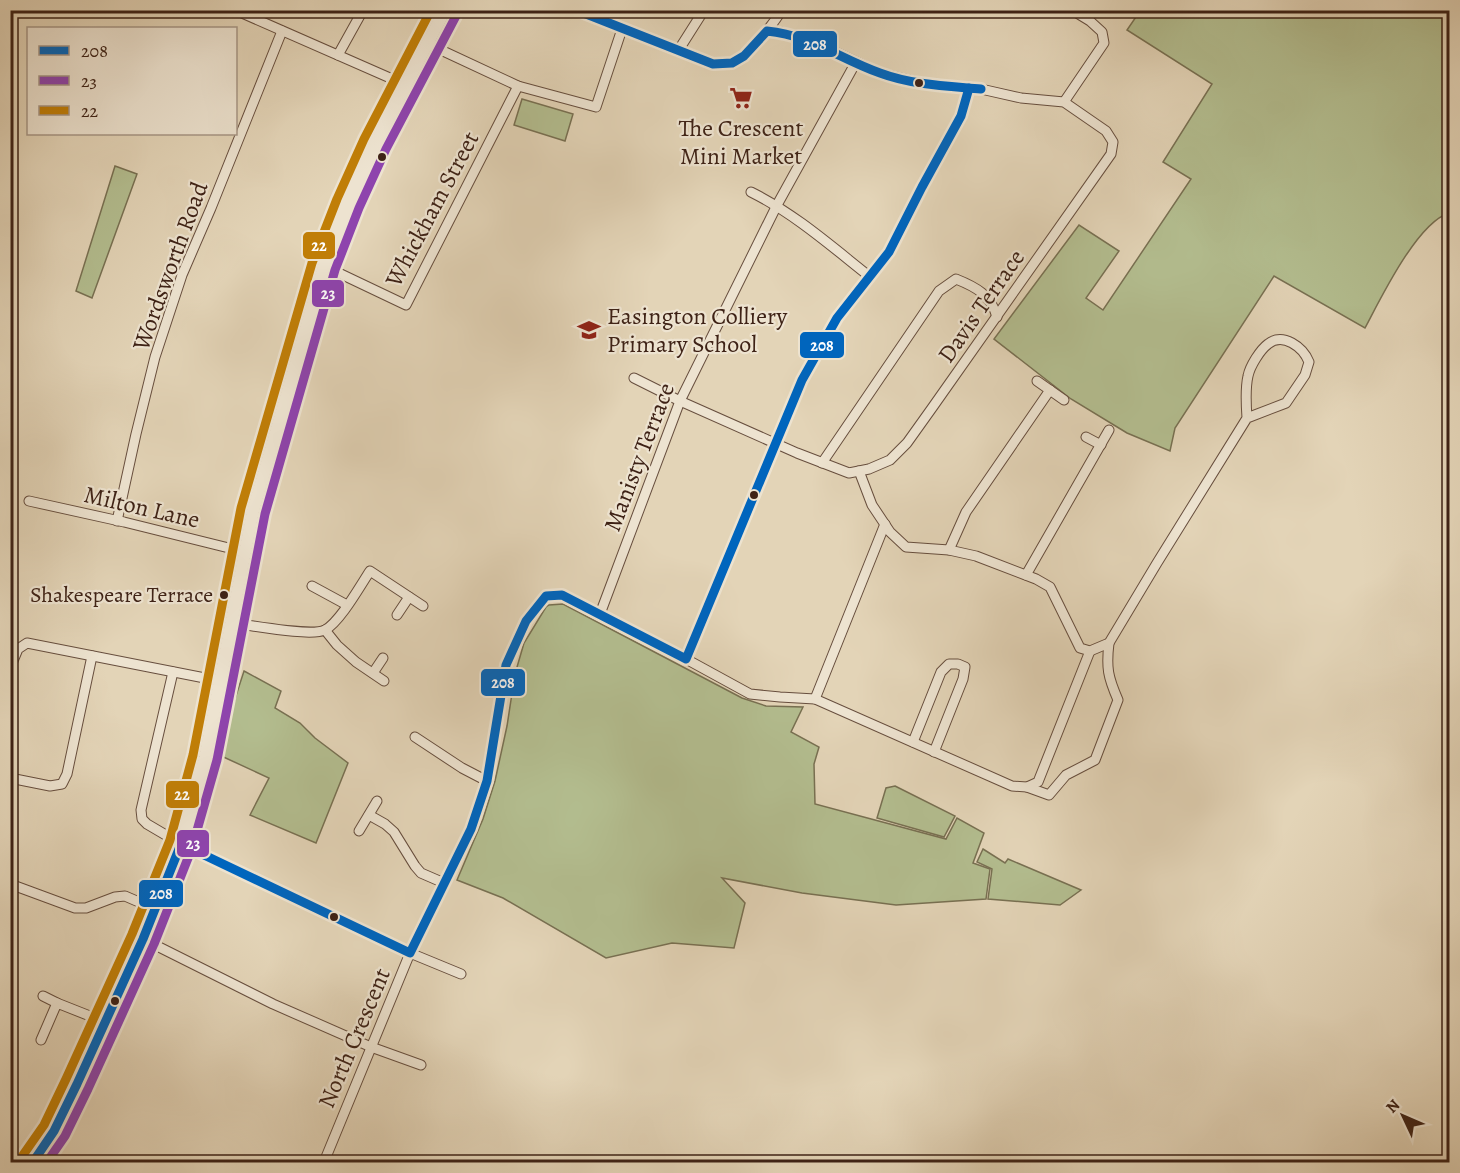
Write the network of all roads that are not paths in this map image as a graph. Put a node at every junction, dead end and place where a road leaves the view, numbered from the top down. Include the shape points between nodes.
1 (363, 10) edge
2 (444, 10) edge
3 (575, 10) edge
4 (704, 10) edge
5 (782, 10) edge
6 (1072, 10) edge
7 (238, 11) edge
8 (622, 29) junction
9 (282, 31) junction
10 (767, 31) junction
11 (428, 44) junction
12 (678, 51) junction
13 (338, 55) junction
14 (856, 62) junction
15 (406, 85) junction
16 (518, 86) junction
17 (969, 88) junction
18 (1064, 102) junction
19 (751, 192) dead end
20 (777, 206) junction
21 (324, 266) junction
22 (869, 276) junction
23 (997, 316) junction
24 (634, 378) dead end
25 (1037, 381) dead end
26 (1050, 390) junction
27 (1064, 400) dead end
28 (680, 401) junction
29 (1248, 418) junction
30 (1109, 430) dead end
31 (1086, 437) dead end
32 (776, 443) junction
33 (1101, 444) junction
34 (822, 463) junction
35 (859, 471) junction
36 (29, 501) dead end
37 (117, 521) junction
38 (885, 524) junction
39 (949, 550) junction
40 (245, 552) junction
41 (1026, 575) junction
42 (312, 586) dead end
43 (409, 597) junction
44 (348, 605) junction
45 (423, 606) dead end
46 (600, 614) junction
47 (397, 615) dead end
48 (232, 622) junction
49 (325, 630) junction
50 (1108, 643) junction
51 (1090, 651) junction
52 (92, 656) junction
53 (383, 658) dead end
54 (686, 659) junction
55 (10, 668) edge
56 (173, 672) junction
57 (373, 674) junction
58 (220, 681) junction
59 (384, 681) dead end
60 (815, 699) junction
61 (415, 737) dead end
62 (913, 742) junction
63 (934, 752) junction
64 (10, 778) edge
65 (487, 781) junction
66 (1027, 787) junction
67 (377, 801) dead end
68 (369, 815) junction
69 (359, 831) dead end
70 (181, 844) junction
71 (444, 883) junction
72 (10, 884) edge
73 (154, 909) junction
74 (142, 939) junction
75 (410, 953) junction
76 (461, 974) dead end
77 (43, 996) dead end
78 (57, 1003) junction
79 (105, 1022) junction
80 (40, 1040) dead end
81 (371, 1047) junction
82 (421, 1065) dead end
83 (36, 1159) edge
84 (52, 1162) edge
85 (324, 1162) edge

1 - 13 street
2 - 11 main road
3 - 8 street
4 - 12 street
5 - 10 street
6 - 18 street via 1102,32 1104,43
7 - 9 street
8 - 12 street
8 - 16 street via 596,107
9 - 13 street
9 - 37 street, Wordsworth Road via 182,275 155,357
10 - 12 street via 732,63 713,64
10 - 14 street via 827,48
11 - 15 main road
11 - 16 street
13 - 15 street
14 - 17 street via 880,73 926,84
14 - 20 street, Manisty Terrace
15 - 21 main road via 348,203
16 - 21 street, Whickham Street via 406,305
17 - 18 street
17 - 22 street via 961,116 889,252
18 - 23 street, Davis Terrace via 1106,130 1113,142 1111,154
19 - 20 street
20 - 22 street
20 - 28 street, Manisty Terrace
21 - 40 main road via 256,500
22 - 32 street via 837,318 802,380
23 - 34 street via 985,295 968,284 956,279 939,291
23 - 35 street, Davis Terrace via 906,443 890,460
24 - 28 street
25 - 26 street
26 - 27 street
26 - 39 street via 966,512
28 - 32 street
28 - 46 street, Manisty Terrace
29 - 29 street via 1248,375 1255,361 1268,343 1293,343 1310,362 1305,375 1286,403
29 - 50 street
30 - 33 street
31 - 33 street
32 - 34 street
32 - 54 street
33 - 41 street
34 - 35 street via 849,473
35 - 38 street via 872,505
36 - 37 street, Milton Lane
37 - 40 street, Milton Lane
38 - 39 street via 906,547
38 - 60 street
39 - 41 street
40 - 48 main road
41 - 51 street via 1050,587 1080,648
42 - 44 street
43 - 44 street via 370,571
43 - 45 street
43 - 47 street
44 - 49 street
46 - 54 street
46 - 65 street, North Crescent via 562,596 546,596 526,621 506,665
48 - 49 street via 309,633
48 - 58 main road
49 - 57 street
50 - 51 street
50 - 66 street via 1110,681 1118,700 1095,760 1066,775 1049,795
51 - 66 street via 1038,782
52 - 55 street via 27,643 18,649
52 - 56 street
52 - 64 street via 62,784 50,786
53 - 57 street
54 - 60 street via 750,694
56 - 58 street
56 - 70 street via 141,810 147,824
57 - 59 street
58 - 70 main road via 205,758
60 - 62 street
61 - 65 street
62 - 63 street
62 - 63 street via 941,672 949,664 958,664 964,667 963,679
63 - 66 street via 1012,786
65 - 71 street, North Crescent via 471,829
67 - 68 street
68 - 69 street
68 - 71 street via 394,832 421,873
70 - 73 main road
70 - 75 street
71 - 75 street, North Crescent
72 - 73 street via 75,908 125,896
73 - 74 main road
74 - 79 main road
74 - 81 street
75 - 76 street
75 - 81 street, North Crescent
77 - 78 street
78 - 79 street
78 - 80 street
79 - 83 main road via 54,1131
81 - 82 street
81 - 85 street, North Crescent
83 - 84 street

